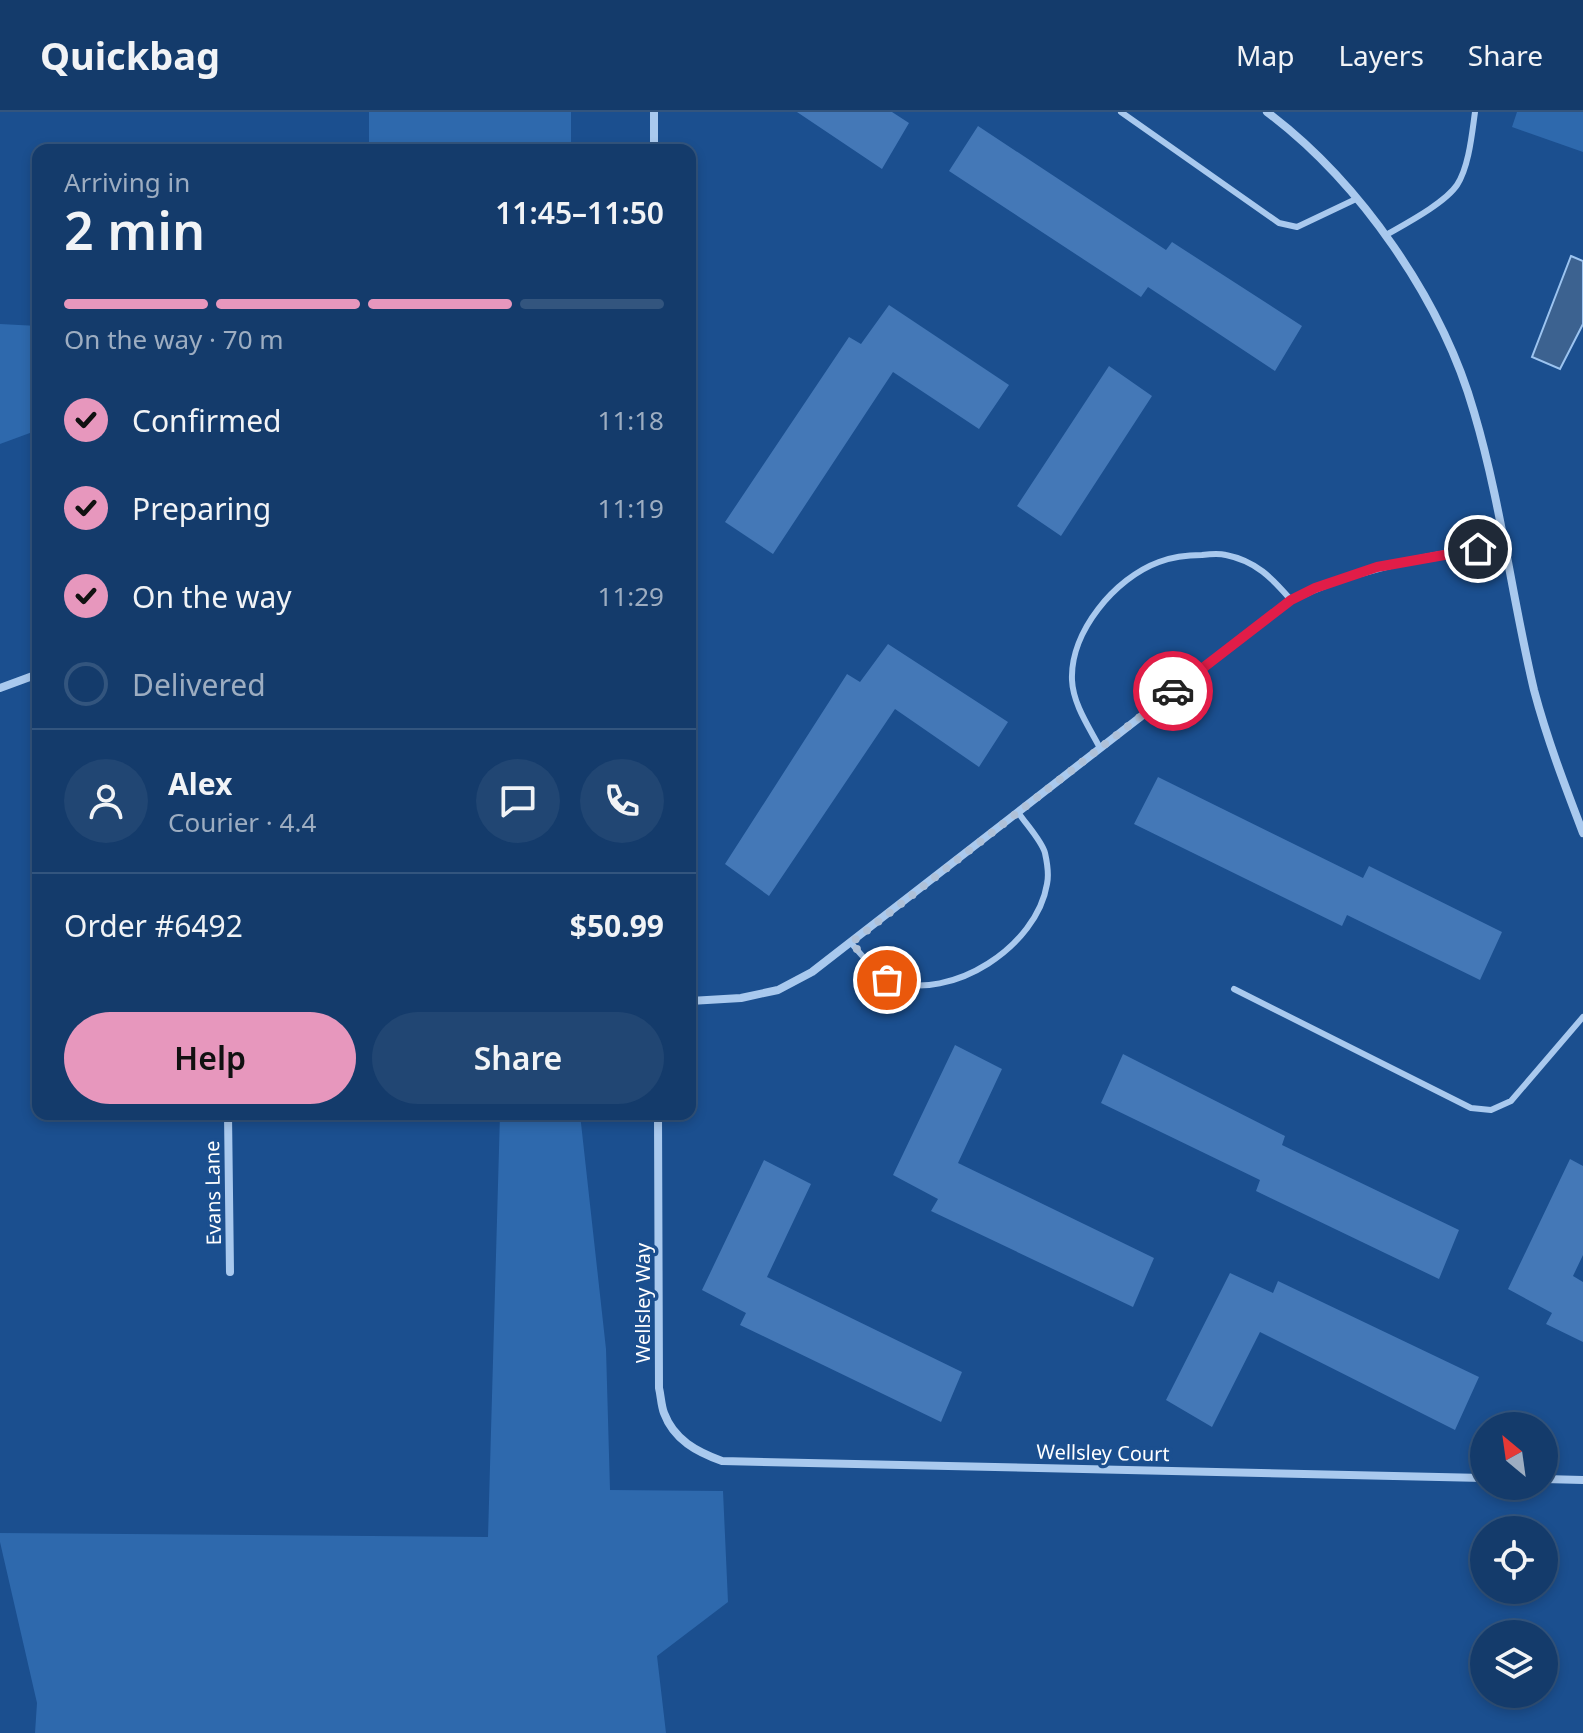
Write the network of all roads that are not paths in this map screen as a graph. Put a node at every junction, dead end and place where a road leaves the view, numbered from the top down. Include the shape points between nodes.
1 (654, 112) edge
2 (1121, 112) edge
3 (1267, 112) edge
4 (1475, 112) edge
5 (654, 144) edge
6 (1356, 199) junction
7 (1386, 235) junction
8 (1503, 544) junction
9 (1291, 600) junction
10 (32, 676) edge
11 (0, 688) edge
12 (1100, 748) junction
13 (1018, 812) junction
14 (1583, 833) edge
15 (851, 943) junction
16 (1234, 989) dead end
17 (696, 1001) edge
18 (1583, 1017) edge
19 (228, 1120) edge
20 (658, 1120) edge
21 (230, 1272) dead end
22 (722, 1461) joint
23 (1470, 1478) edge
24 (1558, 1479) edge
25 (1583, 1480) edge

1 - 5 street
2 - 6 lane via 1279,223 1297,227
3 - 6 street
4 - 7 lane via 1469,154 1457,185 1432,208
6 - 7 street
7 - 8 street via 1421,290 1465,385 1490,472
8 - 9 street via 1377,567
8 - 14 street via 1534,690
9 - 12 street
9 - 12 lane via 1268,574 1224,554 1158,562 1129,578 1087,625 1076,650 1072,681 1081,713
10 - 11 street
12 - 13 street
13 - 15 street
13 - 15 lane via 1044,850 1048,882 1038,912 1002,954 953,980 903,984 887,980
15 - 17 street via 778,990
16 - 18 lane via 1471,1108 1491,1110 1511,1101
19 - 21 street, Evans Lane
20 - 22 street, Wellsley Way via 659,1388 664,1415 678,1437 698,1453
22 - 23 street, Wellsley Court
24 - 25 street

